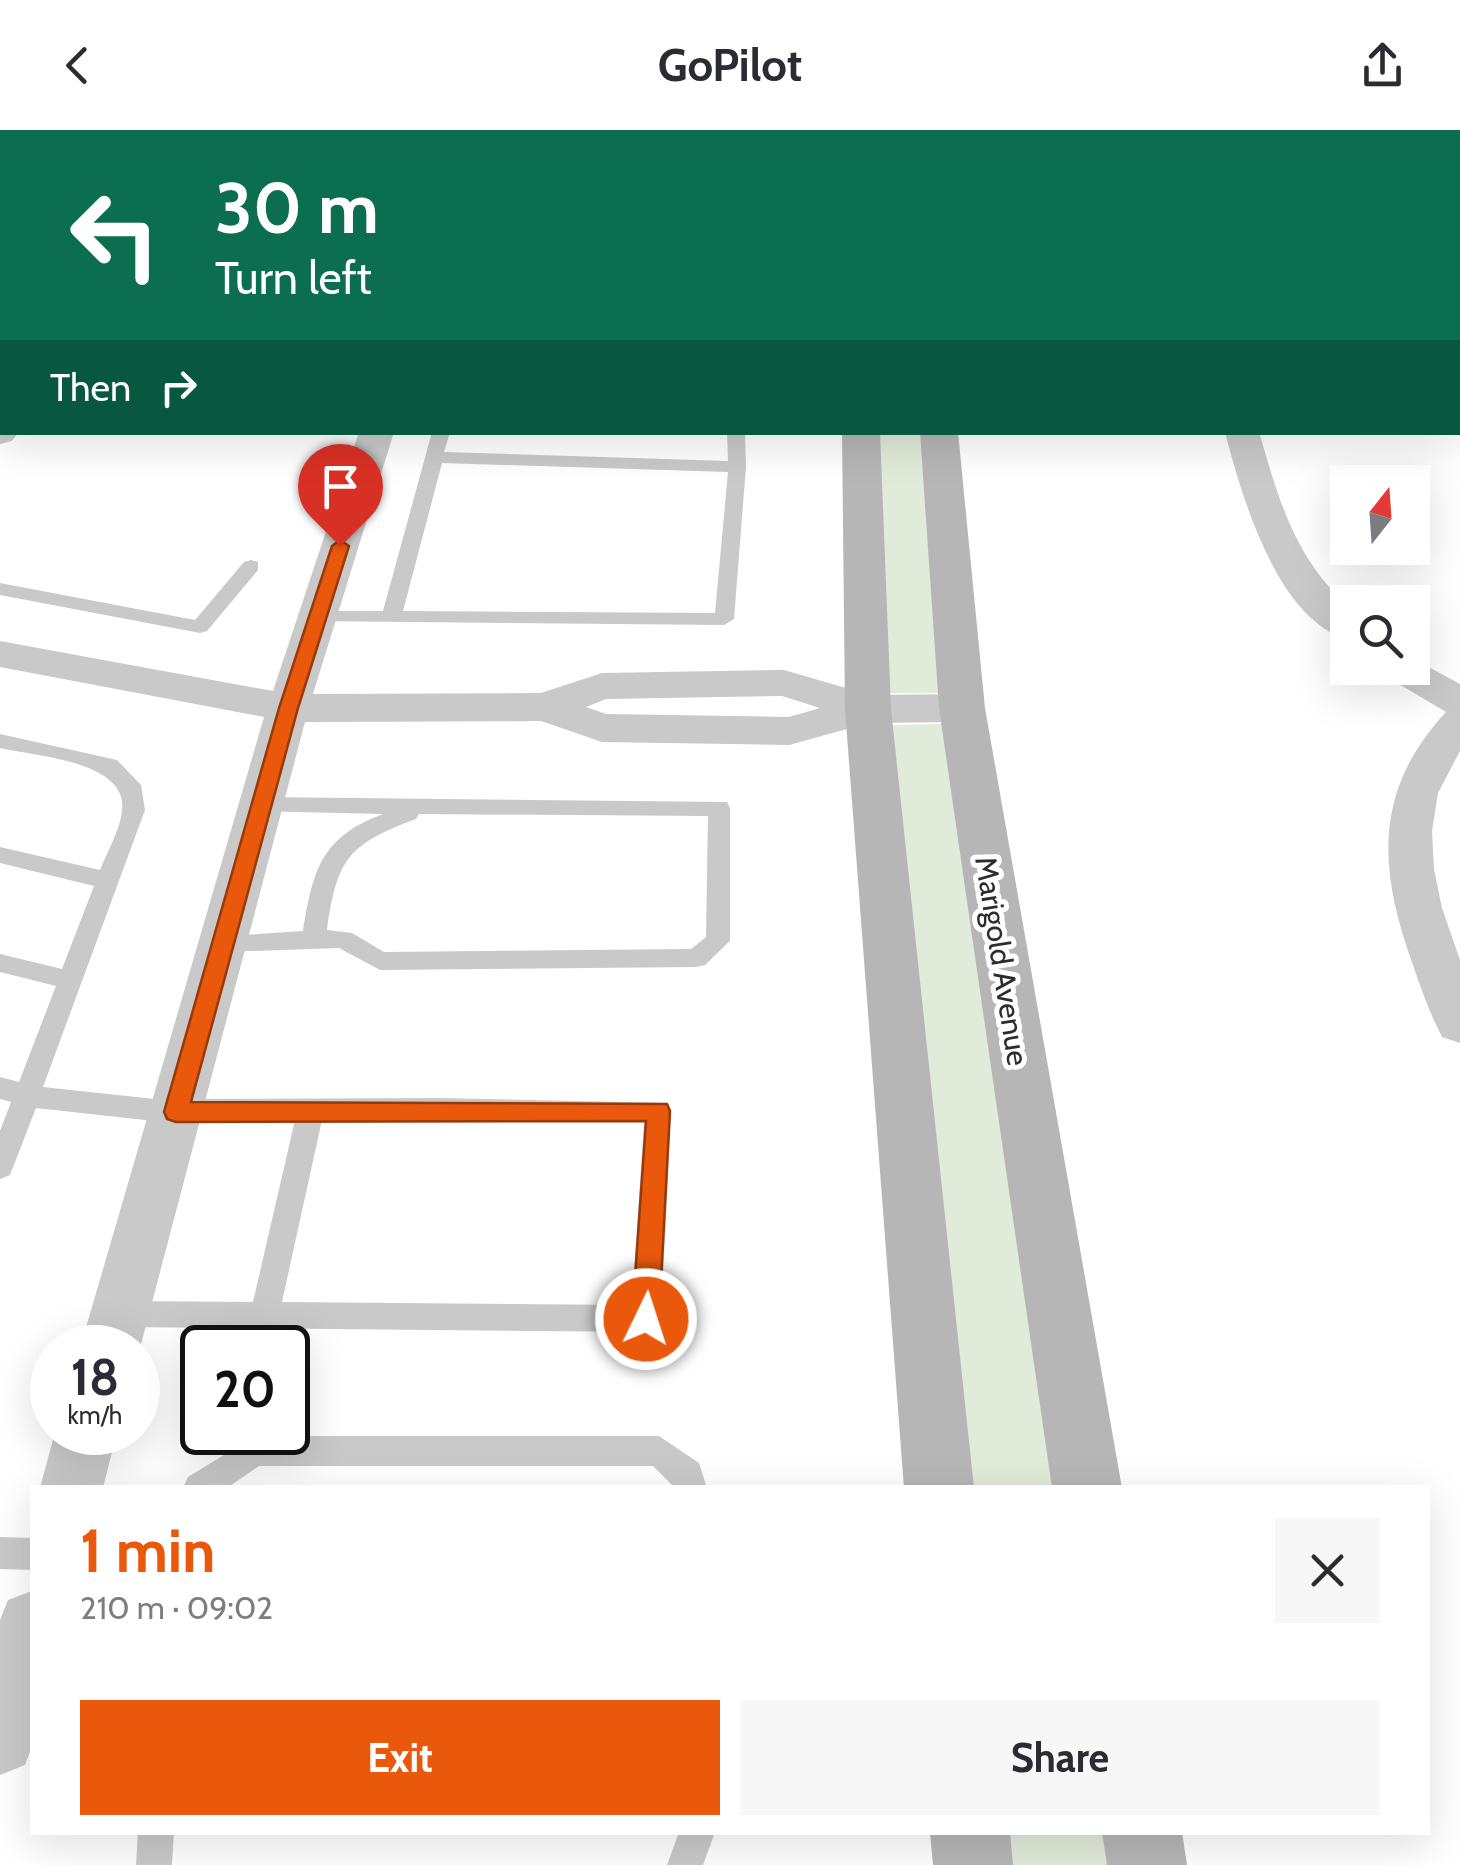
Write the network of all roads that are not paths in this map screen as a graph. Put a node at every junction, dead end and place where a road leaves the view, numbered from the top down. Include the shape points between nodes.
1 (376, 435) edge
2 (440, 435) edge
3 (736, 435) edge
4 (862, 435) edge
5 (939, 435) edge
6 (1243, 435) edge
7 (434, 458) junction
8 (737, 467) junction
9 (251, 566) dead end
10 (0, 588) edge
11 (1330, 609) edge
12 (318, 618) junction
13 (391, 618) junction
14 (0, 654) edge
15 (1430, 684) edge
16 (1460, 702) edge
17 (288, 708) junction
18 (962, 708) junction
19 (868, 709) junction
20 (1460, 722) edge
21 (0, 741) edge
22 (261, 806) junction
23 (426, 807) junction
24 (0, 856) edge
25 (108, 880) junction
26 (314, 940) junction
27 (223, 943) junction
28 (0, 963) edge
29 (70, 980) junction
30 (1460, 1024) edge
31 (0, 1088) edge
32 (27, 1096) junction
33 (311, 1109) junction
34 (176, 1112) junction
35 (0, 1168) edge
36 (265, 1315) junction
37 (117, 1325) edge
38 (160, 1326) edge
39 (80, 1455) edge
40 (72, 1485) edge
41 (204, 1485) edge
42 (690, 1485) edge
43 (938, 1485) edge
44 (1087, 1485) edge
45 (0, 1553) edge
46 (30, 1554) edge
47 (30, 1631) edge
48 (0, 1740) edge
49 (156, 1835) edge
50 (970, 1835) edge
51 (1143, 1835) edge
52 (154, 1865) edge
53 (974, 1865) edge
54 (1148, 1865) edge

1 - 12 street
2 - 7 lane
3 - 8 lane
4 - 19 main road
5 - 18 main road, Marigold Avenue
6 - 11 street via 1272,536 1300,580
7 - 8 lane
7 - 13 lane
8 - 13 lane via 724,619
9 - 10 lane via 200,627
12 - 13 lane
12 - 17 street
14 - 17 street
15 - 16 street
17 - 19 street via 545,708 602,728 788,731
17 - 22 street
18 - 19 street
18 - 44 main road, Marigold Avenue
19 - 43 main road
20 - 30 street via 1428,767 1408,832 1418,912
21 - 25 lane via 108,765 130,784 134,810
22 - 23 lane
22 - 27 street
23 - 26 lane via 368,827 338,846 322,886
23 - 26 lane via 719,808 718,941 696,958 380,961 343,939
24 - 25 lane
25 - 29 lane
26 - 27 lane
27 - 34 street
28 - 29 lane
29 - 32 lane
31 - 32 lane
32 - 34 lane
32 - 35 lane
33 - 34 lane
33 - 36 lane
33 - 36 lane via 658,1111 646,1319
34 - 37 street
36 - 38 lane
39 - 40 street
41 - 42 lane via 255,1451 659,1451 688,1474
45 - 46 lane
47 - 48 street
49 - 52 lane
50 - 53 main road
51 - 54 main road

